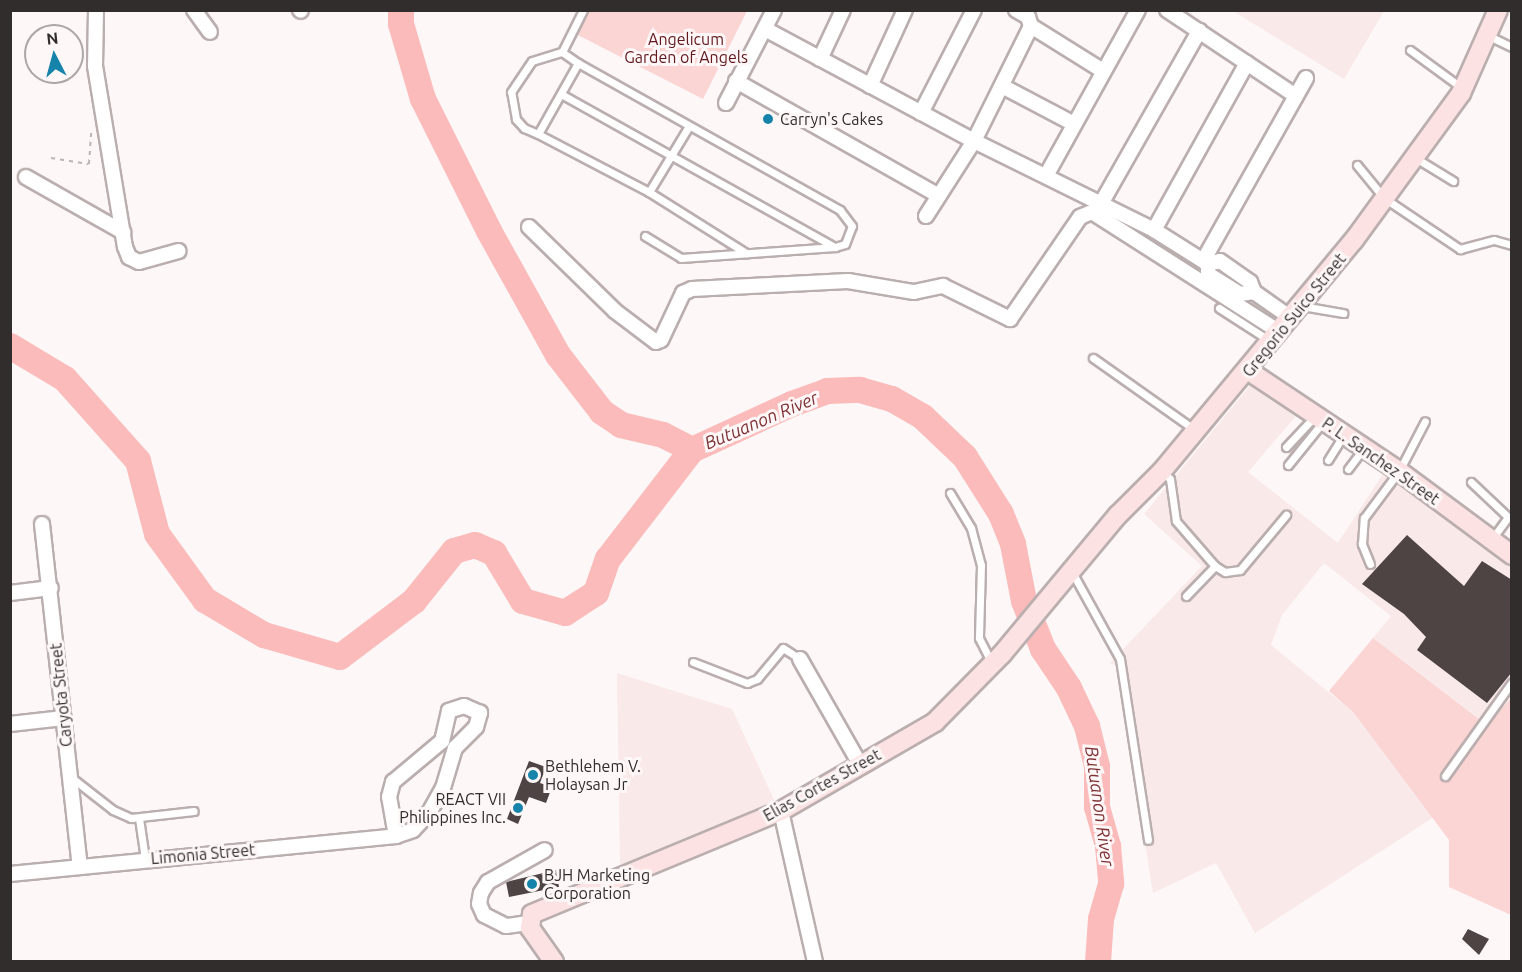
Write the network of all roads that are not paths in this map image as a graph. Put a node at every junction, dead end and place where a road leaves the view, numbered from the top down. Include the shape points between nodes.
1 (96, 10) edge
2 (194, 10) edge
3 (584, 10) edge
4 (774, 10) edge
5 (843, 10) edge
6 (905, 10) edge
7 (974, 10) edge
8 (1016, 10) edge
9 (1138, 10) edge
10 (1167, 10) edge
11 (1493, 13) edge
12 (1031, 26) junction
13 (765, 29) junction
14 (210, 32) dead end
15 (1199, 32) junction
16 (1489, 36) junction
17 (1512, 47) edge
18 (1410, 51) dead end
19 (562, 52) junction
20 (820, 59) junction
21 (578, 63) junction
22 (1247, 63) junction
23 (1103, 71) junction
24 (1306, 78) dead end
25 (736, 81) junction
26 (870, 86) junction
27 (1002, 86) junction
28 (1463, 89) junction
29 (561, 94) junction
30 (1296, 96) junction
31 (726, 103) dead end
32 (921, 113) junction
33 (1074, 124) junction
34 (689, 126) junction
35 (538, 134) junction
36 (974, 141) junction
37 (671, 155) junction
38 (1414, 157) junction
39 (1357, 165) dead end
40 (1047, 174) junction
41 (26, 177) dead end
42 (1453, 181) dead end
43 (649, 192) junction
44 (939, 196) junction
45 (1384, 198) junction
46 (1102, 202) junction
47 (926, 216) dead end
48 (529, 227) dead end
49 (1154, 230) junction
50 (123, 232) junction
51 (645, 236) dead end
52 (1512, 245) edge
53 (835, 248) junction
54 (179, 251) dead end
55 (746, 254) junction
56 (1205, 262) junction
57 (1219, 308) dead end
58 (1343, 313) dead end
59 (1286, 325) junction
60 (1093, 358) dead end
61 (1249, 371) junction
62 (1319, 418) junction
63 (1425, 422) dead end
64 (1197, 431) junction
65 (1344, 434) junction
66 (1286, 447) dead end
67 (1364, 448) junction
68 (1328, 460) dead end
69 (1288, 465) dead end
70 (1348, 469) dead end
71 (1162, 471) junction
72 (1400, 471) junction
73 (1471, 482) dead end
74 (950, 493) dead end
75 (1286, 515) dead end
76 (42, 524) dead end
77 (1492, 541) junction
78 (1512, 555) edge
79 (1370, 564) dead end
80 (1215, 566) junction
81 (1071, 570) junction
82 (51, 588) junction
83 (10, 593) edge
84 (1052, 593) joint
85 (1186, 596) dead end
86 (800, 659) joint
87 (997, 659) junction
88 (693, 662) dead end
89 (1512, 682) edge
90 (64, 718) junction
91 (10, 724) edge
92 (442, 741) junction
93 (455, 748) junction
94 (860, 764) junction
95 (1445, 776) dead end
96 (70, 777) junction
97 (781, 811) junction
98 (194, 812) dead end
99 (139, 818) junction
100 (396, 836) junction
101 (1148, 840) dead end
102 (546, 850) dead end
103 (145, 859) junction
104 (80, 866) junction
105 (10, 874) edge
106 (528, 923) junction
107 (554, 962) edge
108 (815, 962) edge

1 - 50 street via 95,66
2 - 14 street
3 - 19 lane
4 - 13 street
5 - 20 street
6 - 26 street
7 - 32 street
8 - 12 street via 1028,17
9 - 23 street
10 - 15 street
11 - 16 street, Gregorio Suico Street
12 - 23 street
12 - 27 street
13 - 20 street
13 - 25 street
15 - 22 street
15 - 46 street
16 - 17 lane
16 - 28 street, Gregorio Suico Street
18 - 28 lane
19 - 21 lane
19 - 35 lane via 532,61 511,92 516,119
20 - 26 street
21 - 29 lane
21 - 34 lane
22 - 30 street
22 - 49 street
23 - 33 street
24 - 30 street
25 - 31 street
25 - 44 street
26 - 32 street
27 - 33 street
27 - 36 street
28 - 38 street, Gregorio Suico Street
29 - 35 lane
29 - 37 lane
30 - 56 street
32 - 36 street
33 - 40 street
34 - 37 lane
34 - 53 lane via 840,210 852,226 845,244
35 - 43 lane
36 - 40 street
36 - 44 street
37 - 43 lane
37 - 53 lane
38 - 42 lane
38 - 45 street, Gregorio Suico Street
39 - 45 lane
40 - 46 street
41 - 50 street
43 - 55 lane
44 - 47 street
45 - 52 lane via 1460,249 1494,240
45 - 59 street, Gregorio Suico Street
46 - 49 street
48 - 59 street via 615,311 656,342 661,340 682,293 692,289 848,281 914,292 943,285 1010,319 1080,217 1092,212
49 - 56 street
50 - 54 street via 129,257 138,262
51 - 55 lane via 681,258
53 - 55 lane
56 - 59 street via 1208,274 1236,291 1254,292
57 - 59 lane
58 - 59 lane
59 - 61 street, Gregorio Suico Street
60 - 64 lane
61 - 62 street, P. L. Sanchez Street
61 - 64 street, Gregorio Suico Street
62 - 65 street, P. L. Sanchez Street
62 - 66 lane
62 - 69 lane
63 - 72 lane
64 - 71 street, Gregorio Suico Street
65 - 67 street, P. L. Sanchez Street
65 - 68 lane
67 - 70 lane
67 - 72 street, P. L. Sanchez Street
71 - 80 lane via 1170,479 1176,521
71 - 81 street, Gregorio Suico Street
72 - 77 street, P. L. Sanchez Street
72 - 79 lane via 1361,526 1362,544
73 - 77 lane via 1508,517
74 - 87 lane via 971,528 981,565 976,617 979,638
75 - 80 lane via 1240,570 1225,572
76 - 82 street, Caryota Street
77 - 78 street, P. L. Sanchez Street
80 - 85 lane
81 - 84 street, Gregorio Suico Street
81 - 101 lane via 1120,659
82 - 83 street
82 - 90 street, Caryota Street
84 - 87 street, Elias Cortes Street
86 - 88 lane via 783,648 756,680 747,683
86 - 94 street
87 - 94 street, Elias Cortes Street via 935,722
89 - 95 lane
90 - 91 street
90 - 96 street, Caryota Street
92 - 93 street
92 - 93 street via 449,711 464,706 473,708 481,720
92 - 100 street via 393,782 389,797
93 - 100 street, Limonia Street via 443,788 429,813 413,830
94 - 97 street, Elias Cortes Street
96 - 99 lane via 123,816
96 - 104 street, Caryota Street
97 - 106 street, Elias Cortes Street via 532,914
97 - 108 street
98 - 99 lane
99 - 103 lane
100 - 103 street, Limonia Street
102 - 106 street via 488,882 481,893 479,904 484,915 506,926
103 - 104 street, Limonia Street
104 - 105 street, Limonia Street
106 - 107 street

